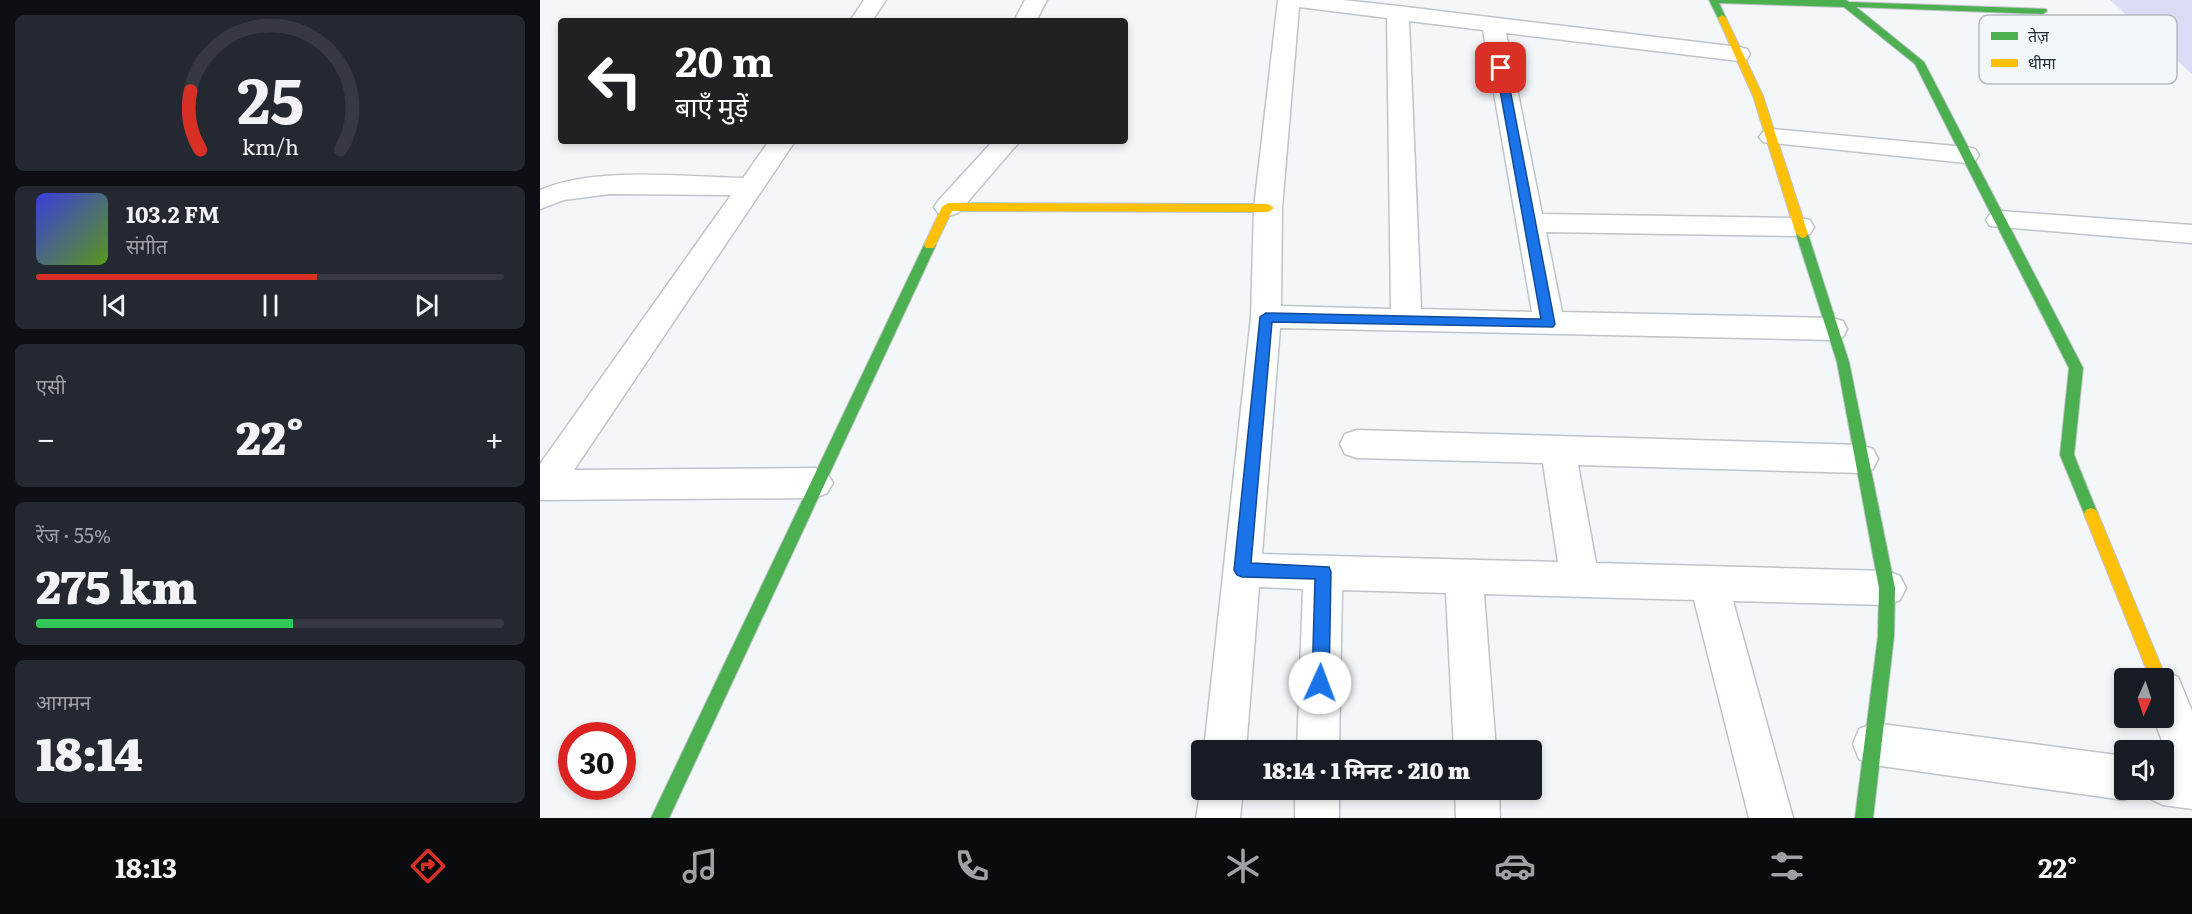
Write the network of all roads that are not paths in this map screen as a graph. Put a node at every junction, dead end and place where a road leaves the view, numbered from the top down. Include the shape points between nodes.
1 (875, 0) edge
2 (1036, 0) edge
3 (1289, 0) edge
4 (1713, 0) edge
5 (1842, 2) edge
6 (1349, 3) edge
7 (2043, 11) dead end
8 (1398, 12) junction
9 (863, 18) edge
10 (1027, 18) edge
11 (1493, 24) junction
12 (1739, 54) junction
13 (1772, 137) junction
14 (780, 144) edge
15 (1004, 144) edge
16 (1966, 154) junction
17 (751, 187) junction
18 (540, 200) edge
19 (948, 207) junction
20 (1268, 208) junction
21 (2000, 220) junction
22 (1530, 223) junction
23 (1800, 227) junction
24 (2192, 234) edge
25 (1266, 317) junction
26 (1406, 321) junction
27 (1549, 324) junction
28 (1832, 330) junction
29 (1358, 444) dead end
30 (1558, 450) junction
31 (1862, 459) junction
32 (815, 483) junction
33 (543, 485) edge
34 (1242, 570) junction
35 (1323, 572) junction
36 (1464, 576) junction
37 (1580, 579) junction
38 (1709, 583) junction
39 (1887, 588) junction
40 (2153, 668) edge
41 (2174, 719) edge
42 (1226, 740) edge
43 (1318, 740) edge
44 (1473, 740) edge
45 (1874, 744) junction
46 (2192, 763) edge
47 (2114, 777) edge
48 (2174, 785) edge
49 (2192, 787) edge
50 (1220, 800) edge
51 (1317, 800) edge
52 (1477, 800) edge
53 (660, 818) edge
54 (1218, 818) edge
55 (1317, 818) edge
56 (1478, 818) edge
57 (1771, 818) edge
58 (1864, 818) edge

1 - 9 street
2 - 10 street
3 - 6 street
3 - 20 street
4 - 5 street
4 - 12 street
5 - 7 street
5 - 16 street via 1919,62
6 - 8 street
8 - 11 street
8 - 26 street
11 - 12 street
11 - 22 street
12 - 13 street
13 - 16 street
13 - 23 street
14 - 17 street
15 - 19 street
16 - 21 street
17 - 18 street via 584,186 549,193
17 - 33 street
19 - 20 street
19 - 32 street
20 - 25 street
21 - 24 street
21 - 40 street via 2076,368 2067,455
22 - 23 street
22 - 27 street
23 - 28 street
25 - 26 street
25 - 34 street
26 - 27 street
27 - 28 street
28 - 31 street via 1843,362
29 - 30 street
30 - 31 street
30 - 37 street
31 - 39 street
32 - 33 street
32 - 53 street
34 - 35 street
34 - 42 street
35 - 36 street
35 - 43 street
36 - 37 street
36 - 44 street
37 - 38 street
38 - 39 street
38 - 57 street
39 - 45 street
41 - 46 street
45 - 47 street
45 - 58 street
48 - 49 street
50 - 54 street
51 - 55 street
52 - 56 street

